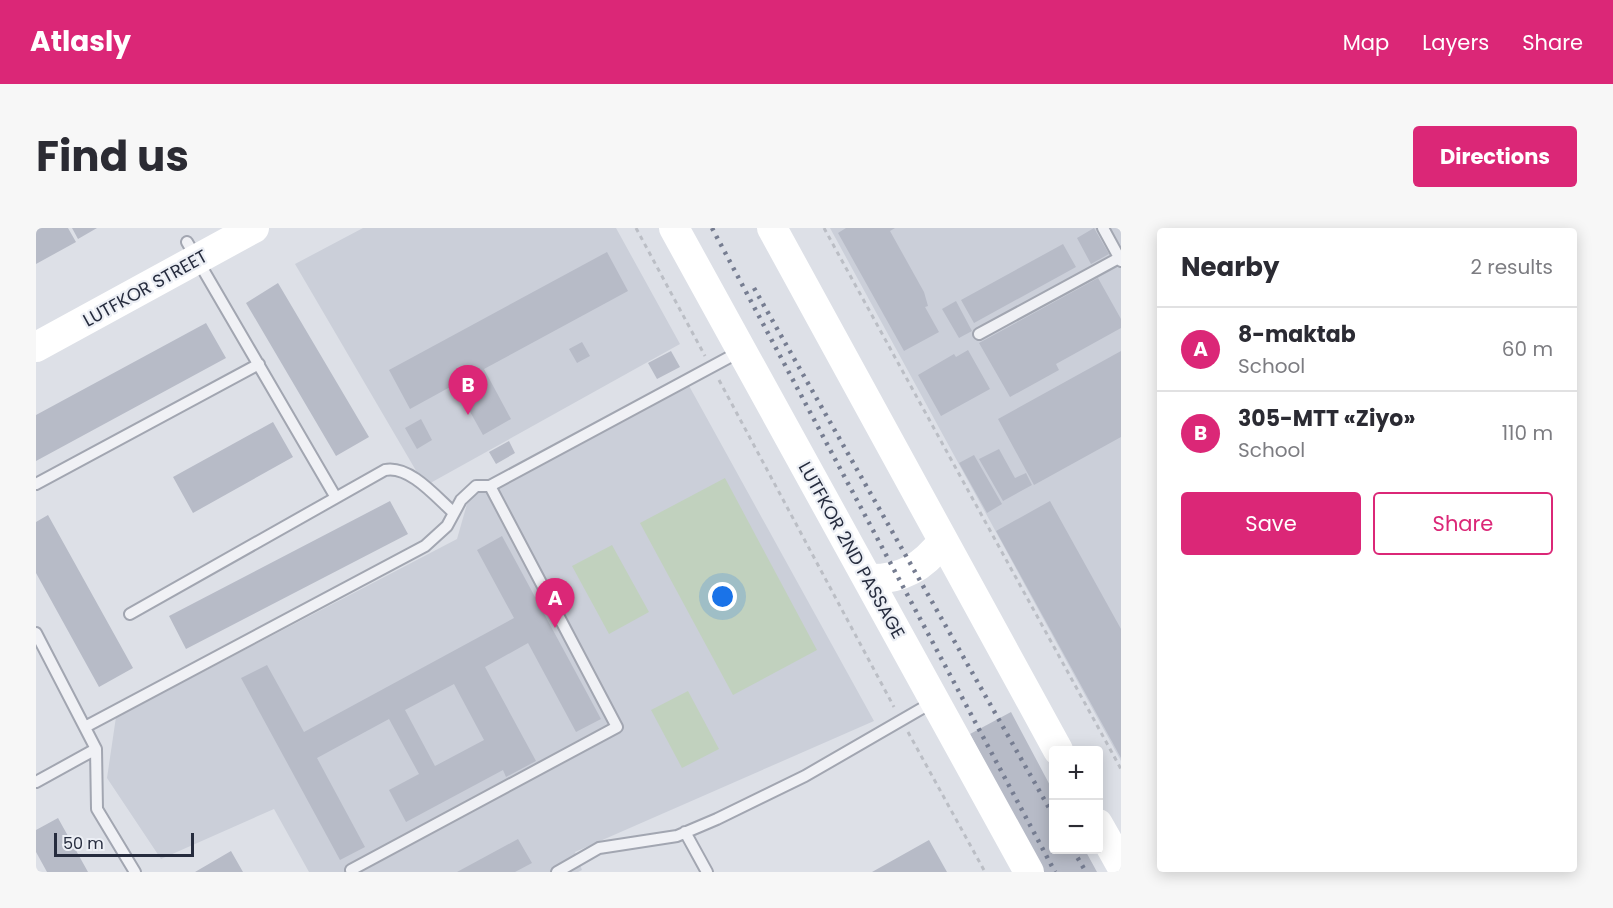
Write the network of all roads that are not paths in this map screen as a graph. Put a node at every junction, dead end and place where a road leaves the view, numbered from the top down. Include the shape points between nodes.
1 (254, 228) edge
2 (674, 228) edge
3 (772, 228) edge
4 (1103, 228) edge
5 (199, 243) edge
6 (1120, 259) edge
7 (36, 324) edge
8 (979, 334) dead end
9 (36, 347) edge
10 (743, 350) junction
11 (259, 364) junction
12 (36, 484) edge
13 (490, 486) junction
14 (335, 496) junction
15 (454, 513) junction
16 (943, 540) junction
17 (868, 579) junction
18 (130, 614) dead end
19 (36, 633) edge
20 (40, 649) edge
21 (936, 700) junction
22 (85, 727) junction
23 (1056, 746) edge
24 (96, 749) junction
25 (36, 782) edge
26 (685, 832) junction
27 (1103, 833) edge
28 (1121, 866) edge
29 (351, 870) dead end
30 (135, 872) edge
31 (557, 872) edge
32 (707, 872) edge
33 (1029, 872) edge

1 - 5 main road, LUTFKOR STREET
2 - 10 main road, LUTFKOR 2ND PASSAGE
3 - 16 main road
4 - 6 lane
5 - 7 main road, LUTFKOR STREET
5 - 9 main road, LUTFKOR STREET
5 - 11 lane
6 - 8 lane
10 - 13 lane
10 - 17 main road, LUTFKOR 2ND PASSAGE
11 - 12 lane
11 - 14 lane
13 - 15 lane via 476,486
13 - 29 lane via 617,727
14 - 15 lane via 378,473 397,470 408,474
14 - 18 lane
15 - 22 lane via 447,526 425,546
16 - 17 main road via 910,573
16 - 23 main road
17 - 21 main road, LUTFKOR 2ND PASSAGE
19 - 20 lane
20 - 22 lane
21 - 26 lane via 795,780
21 - 33 main road, LUTFKOR 2ND PASSAGE
22 - 24 lane
24 - 25 lane
24 - 30 lane via 97,809
26 - 31 lane via 599,848
26 - 32 lane
27 - 28 main road

